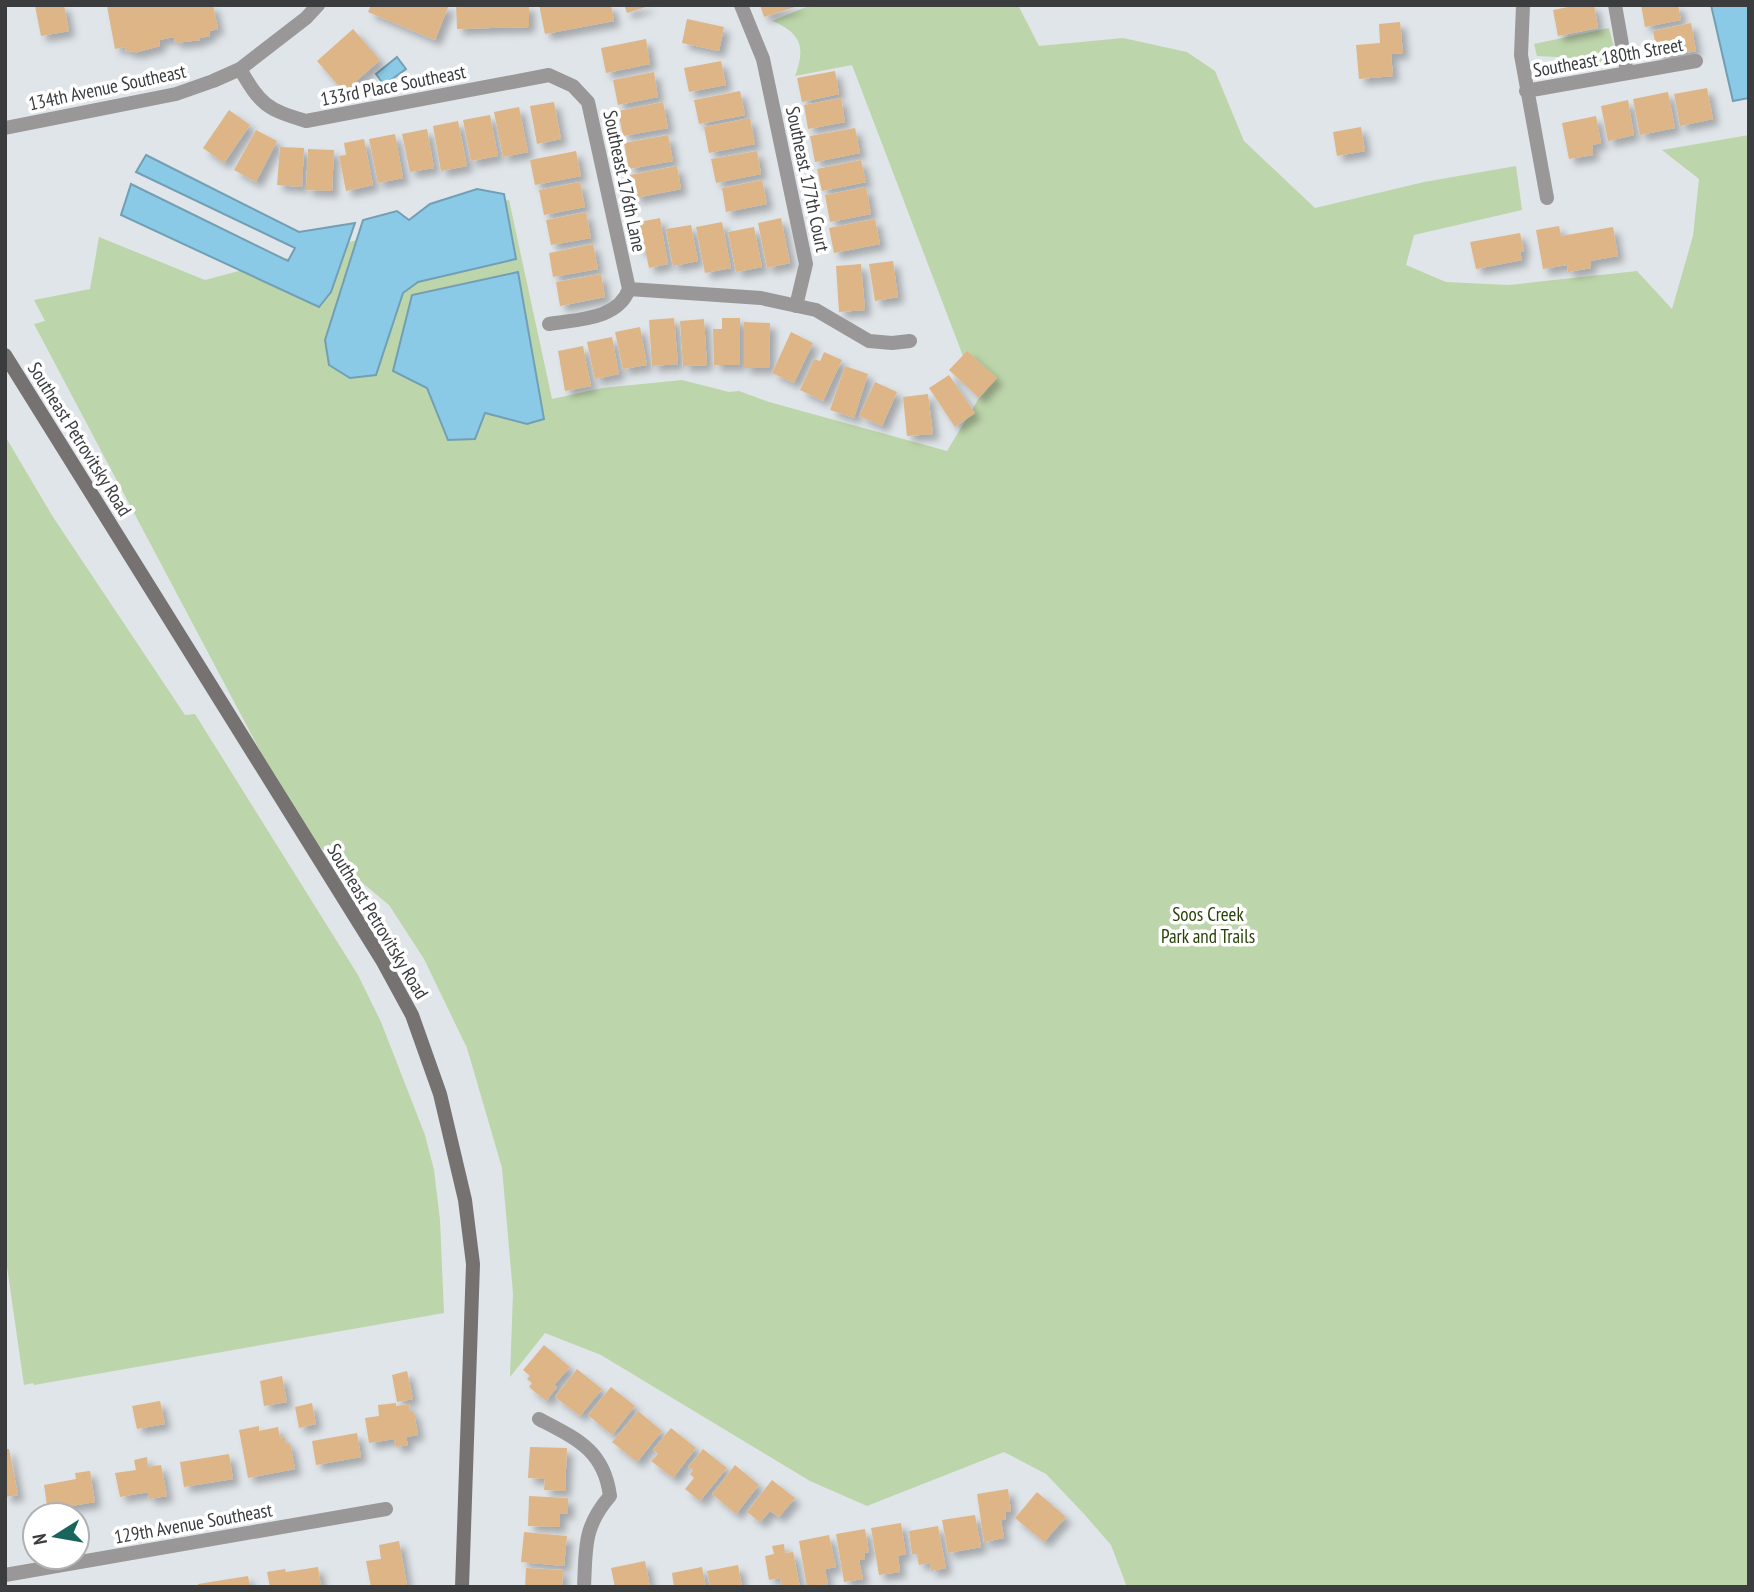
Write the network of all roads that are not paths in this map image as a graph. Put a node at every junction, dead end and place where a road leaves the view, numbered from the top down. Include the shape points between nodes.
1 (318, 5) edge
2 (741, 5) edge
3 (1523, 5) edge
4 (1615, 5) edge
5 (1696, 61) dead end
6 (240, 69) junction
7 (1627, 73) junction
8 (573, 86) joint
9 (1526, 91) junction
10 (5, 128) edge
11 (1547, 198) dead end
12 (629, 289) junction
13 (796, 306) junction
14 (549, 324) dead end
15 (910, 341) dead end
16 (5, 355) edge
17 (539, 1419) dead end
18 (387, 1509) dead end
19 (5, 1575) edge
20 (462, 1587) edge
21 (584, 1587) edge

1 - 6 street, 134th Avenue Southeast
2 - 13 street, Southeast 177th Court via 763,59 806,264
3 - 9 street, Southeast 180th Street via 1521,55
4 - 7 street
5 - 7 street, Southeast 180th Street
6 - 8 street, 133rd Place Southeast via 257,98 276,112 306,121 549,75
6 - 10 street, 134th Avenue Southeast via 176,94
7 - 9 street, Southeast 180th Street
8 - 12 street, Southeast 176th Lane via 588,102
9 - 11 street, Southeast 180th Street
12 - 13 street via 761,298
12 - 14 street via 617,307 605,313
13 - 15 street via 816,310 869,341
16 - 20 main road, Southeast Petrovitsky Road via 412,1015 440,1094 462,1182 473,1264
17 - 21 street via 579,1440 598,1459 608,1480 610,1496 596,1512 587,1539
18 - 19 street, 129th Avenue Southeast

